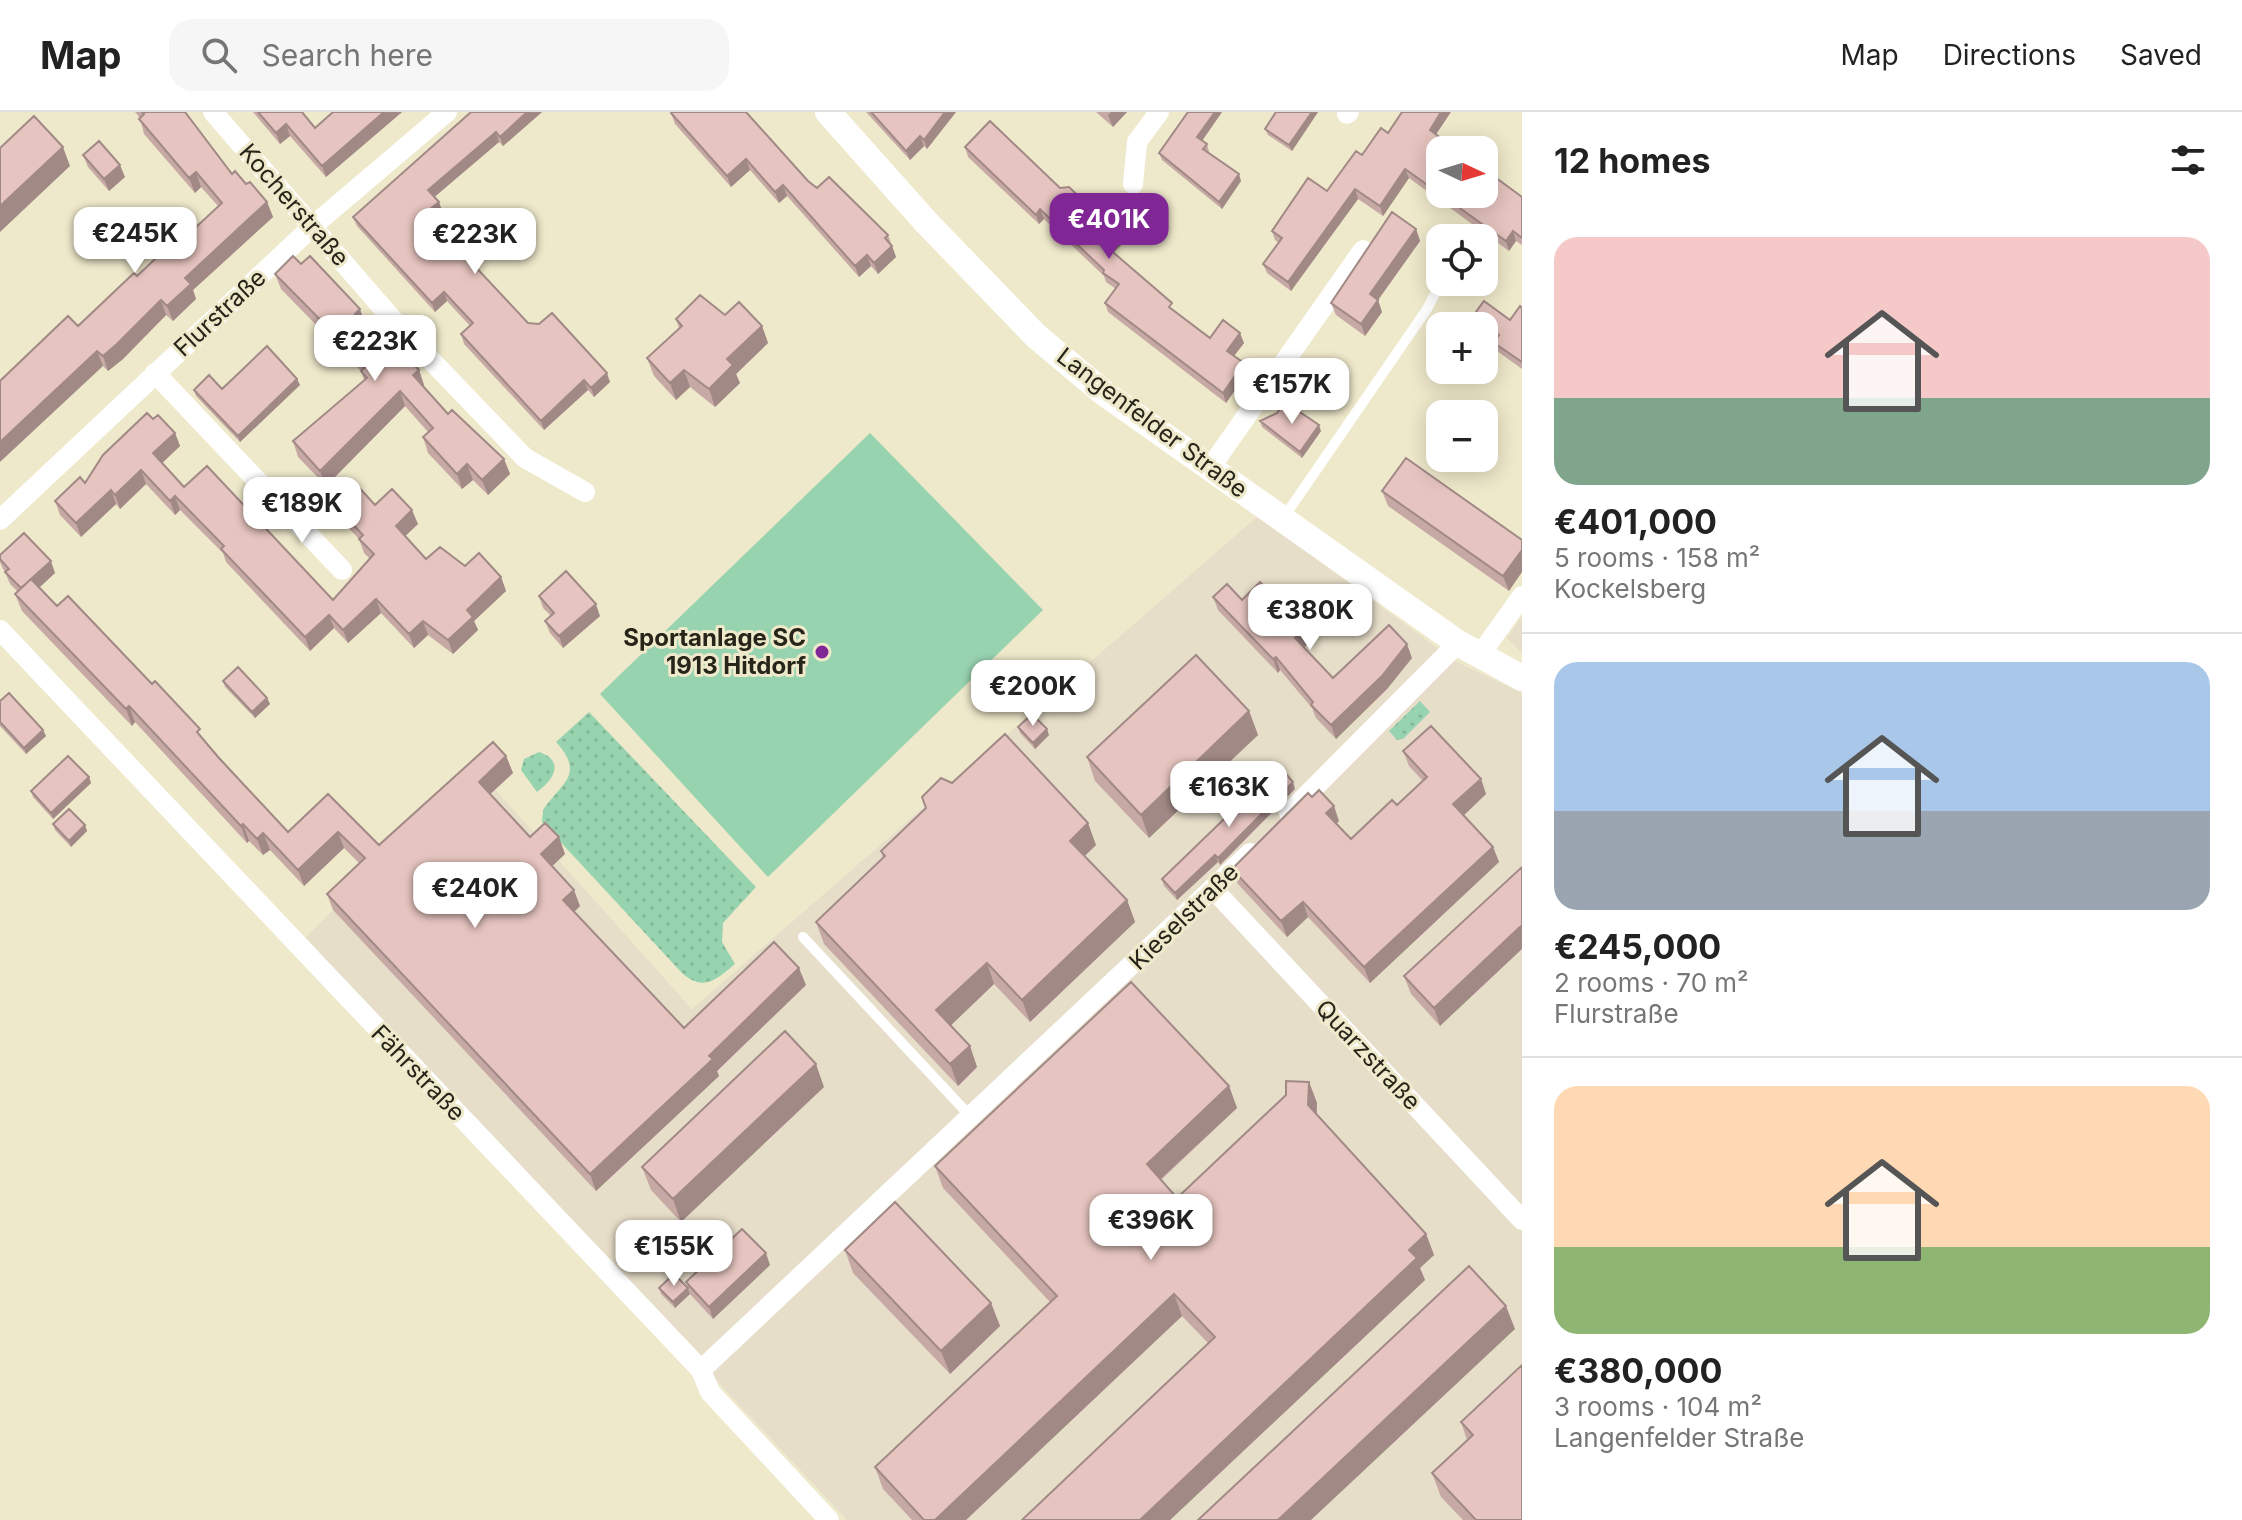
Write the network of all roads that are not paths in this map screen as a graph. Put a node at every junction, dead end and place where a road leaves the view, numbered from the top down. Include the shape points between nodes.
1 (213, 112) edge
2 (447, 112) edge
3 (828, 112) edge
4 (1159, 112) edge
5 (1133, 184) dead end
6 (314, 225) junction
7 (1363, 250) edge
8 (1434, 296) edge
9 (155, 373) junction
10 (1210, 468) junction
11 (585, 492) dead end
12 (0, 520) edge
13 (1282, 520) junction
14 (342, 570) dead end
15 (1522, 596) edge
16 (0, 630) edge
17 (1469, 649) junction
18 (1522, 678) edge
19 (1214, 890) junction
20 (803, 937) dead end
21 (971, 1117) junction
22 (1522, 1220) edge
23 (701, 1370) junction
24 (829, 1520) edge

1 - 6 street, Kocherstraße
2 - 6 street, Flurstraße
3 - 10 street, Langenfelder Straße via 1036,336 1104,393
4 - 5 street via 1137,142
6 - 9 street, Flurstraße
6 - 11 street, Kocherstraße via 400,328 525,458
7 - 10 street
8 - 13 lane
9 - 12 street, Flurstraße
9 - 14 street
10 - 13 street, Langenfelder Straße
13 - 17 street, Langenfelder Straße
15 - 17 street, Kieselstraße
16 - 23 street, Fährstraße
17 - 18 street, Langenfelder Straße
17 - 19 street, Kieselstraße
19 - 21 street, Kieselstraße
19 - 22 street, Quarzstraße
20 - 21 lane
21 - 23 street, Kieselstraße
23 - 24 street, Fährstraße via 710,1392

